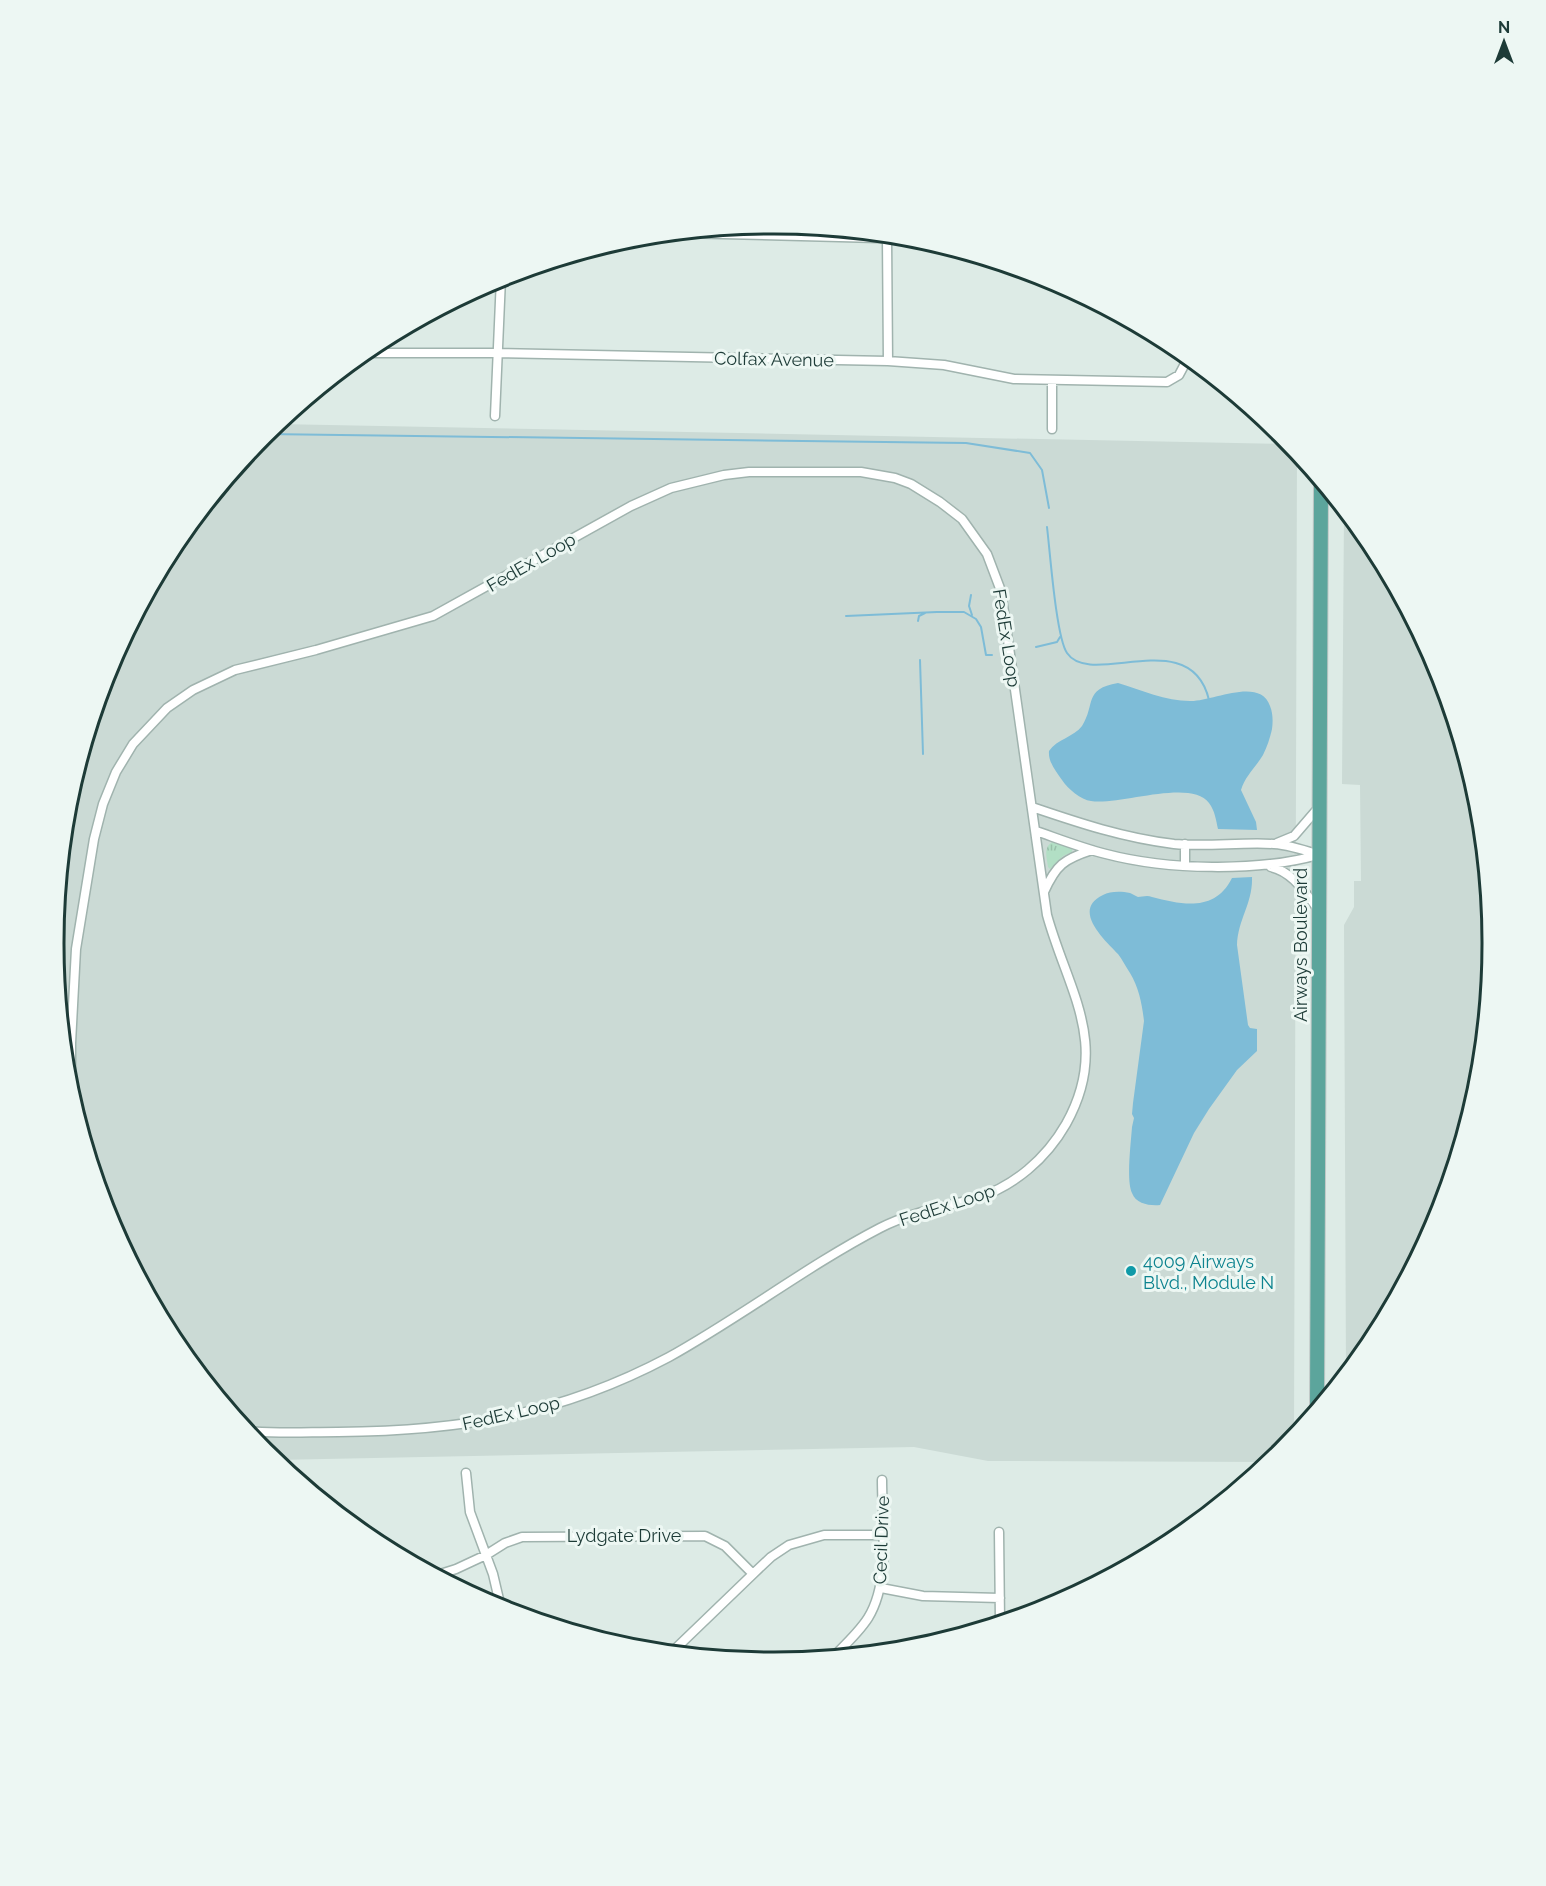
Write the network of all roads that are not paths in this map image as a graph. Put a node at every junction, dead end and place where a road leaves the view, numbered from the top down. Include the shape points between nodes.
1 (755, 235) edge
2 (823, 236) edge
3 (887, 244) edge
4 (501, 289) edge
5 (382, 352) edge
6 (498, 353) junction
7 (888, 361) junction
8 (1184, 366) edge
9 (1052, 381) junction
10 (495, 416) dead end
11 (1052, 429) dead end
12 (1321, 495) edge
13 (1032, 807) junction
14 (1319, 807) junction
15 (1036, 831) junction
16 (1185, 844) junction
17 (1276, 844) junction
18 (1092, 850) junction
19 (1319, 855) junction
20 (1185, 865) junction
21 (1268, 866) junction
22 (1044, 892) junction
23 (1318, 909) junction
24 (71, 1037) edge
25 (1317, 1396) edge
26 (260, 1431) edge
27 (466, 1473) dead end
28 (882, 1480) dead end
29 (999, 1532) dead end
30 (882, 1535) junction
31 (486, 1556) junction
32 (448, 1572) edge
33 (753, 1574) junction
34 (881, 1588) junction
35 (499, 1597) edge
36 (1000, 1598) junction
37 (1000, 1614) edge
38 (680, 1645) edge
39 (842, 1647) edge

1 - 2 street
3 - 7 street
4 - 6 street
5 - 6 street, Colfax Avenue
6 - 7 street, Colfax Avenue
6 - 10 street
7 - 9 street, Colfax Avenue
8 - 9 street, Colfax Avenue via 1179,375 1167,382
9 - 11 street
12 - 14 main road, Airways Boulevard
13 - 15 street, FedEx Loop
13 - 16 street via 1127,837
13 - 24 street, FedEx Loop via 998,581 979,541 952,510 911,484 861,472 749,472 711,477 671,488 631,506 433,616 235,670 193,690 167,708 125,755 98,822 76,949
14 - 17 street via 1294,836
14 - 19 main road, Airways Boulevard
15 - 18 street
15 - 22 street, FedEx Loop
16 - 17 street
16 - 20 street
17 - 19 street
18 - 20 street via 1137,861
18 - 22 street via 1061,863
19 - 21 street
19 - 23 main road, Airways Boulevard
20 - 21 street
21 - 23 street via 1292,877
22 - 26 street, FedEx Loop via 1053,938 1083,1019 1085,1069 1079,1095 1056,1140 1011,1183 881,1228 670,1356 619,1382 569,1400 495,1420 431,1429
23 - 25 main road, Airways Boulevard
27 - 31 street via 470,1512
28 - 30 street, Cecil Drive
29 - 36 street
30 - 33 street via 824,1535 800,1541 778,1552
30 - 34 street, Cecil Drive
31 - 32 street, Lydgate Drive
31 - 33 street, Lydgate Drive via 506,1543 531,1536 698,1535 718,1541
31 - 35 street
33 - 38 street
34 - 36 street via 923,1596
34 - 39 street, Cecil Drive via 862,1627
36 - 37 street

